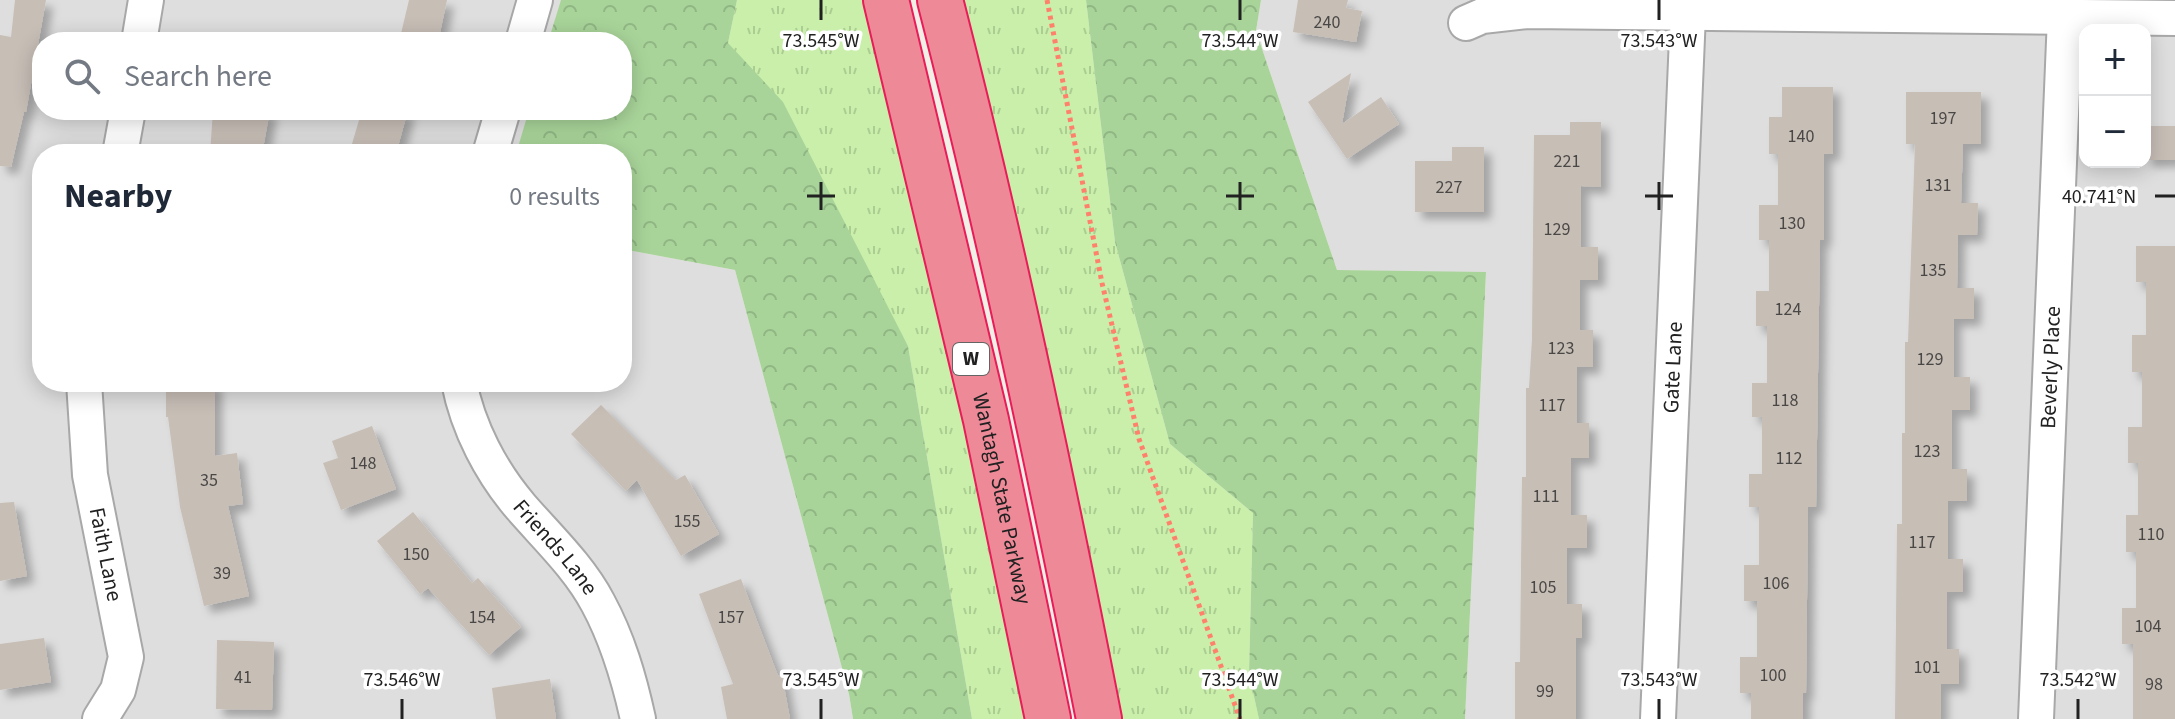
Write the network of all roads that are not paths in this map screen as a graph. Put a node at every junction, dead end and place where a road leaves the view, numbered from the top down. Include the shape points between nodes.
1 (146, 0) edge
2 (535, 0) edge
3 (886, 0) edge
4 (940, 0) edge
5 (1688, 14) junction
6 (2065, 17) junction
7 (2175, 18) edge
8 (1466, 23) dead end
9 (141, 32) edge
10 (526, 32) edge
11 (126, 120) edge
12 (500, 120) edge
13 (122, 144) edge
14 (493, 144) edge
15 (85, 392) edge
16 (461, 392) edge
17 (100, 719) edge
18 (638, 719) edge
19 (1048, 719) edge
20 (1099, 719) edge
21 (1658, 719) edge
22 (2036, 719) edge

1 - 9 street
2 - 10 street
3 - 19 highway, Wantagh State Parkway / W via 986,420
4 - 20 highway, W
5 - 6 street
5 - 8 street via 1528,11
5 - 21 street, Gate Lane
6 - 7 street
6 - 22 street, Beverly Place
11 - 13 street
12 - 14 street
15 - 17 street, Faith Lane via 90,475 126,657 118,690
16 - 18 street, Friends Lane via 482,450 598,602 627,668

